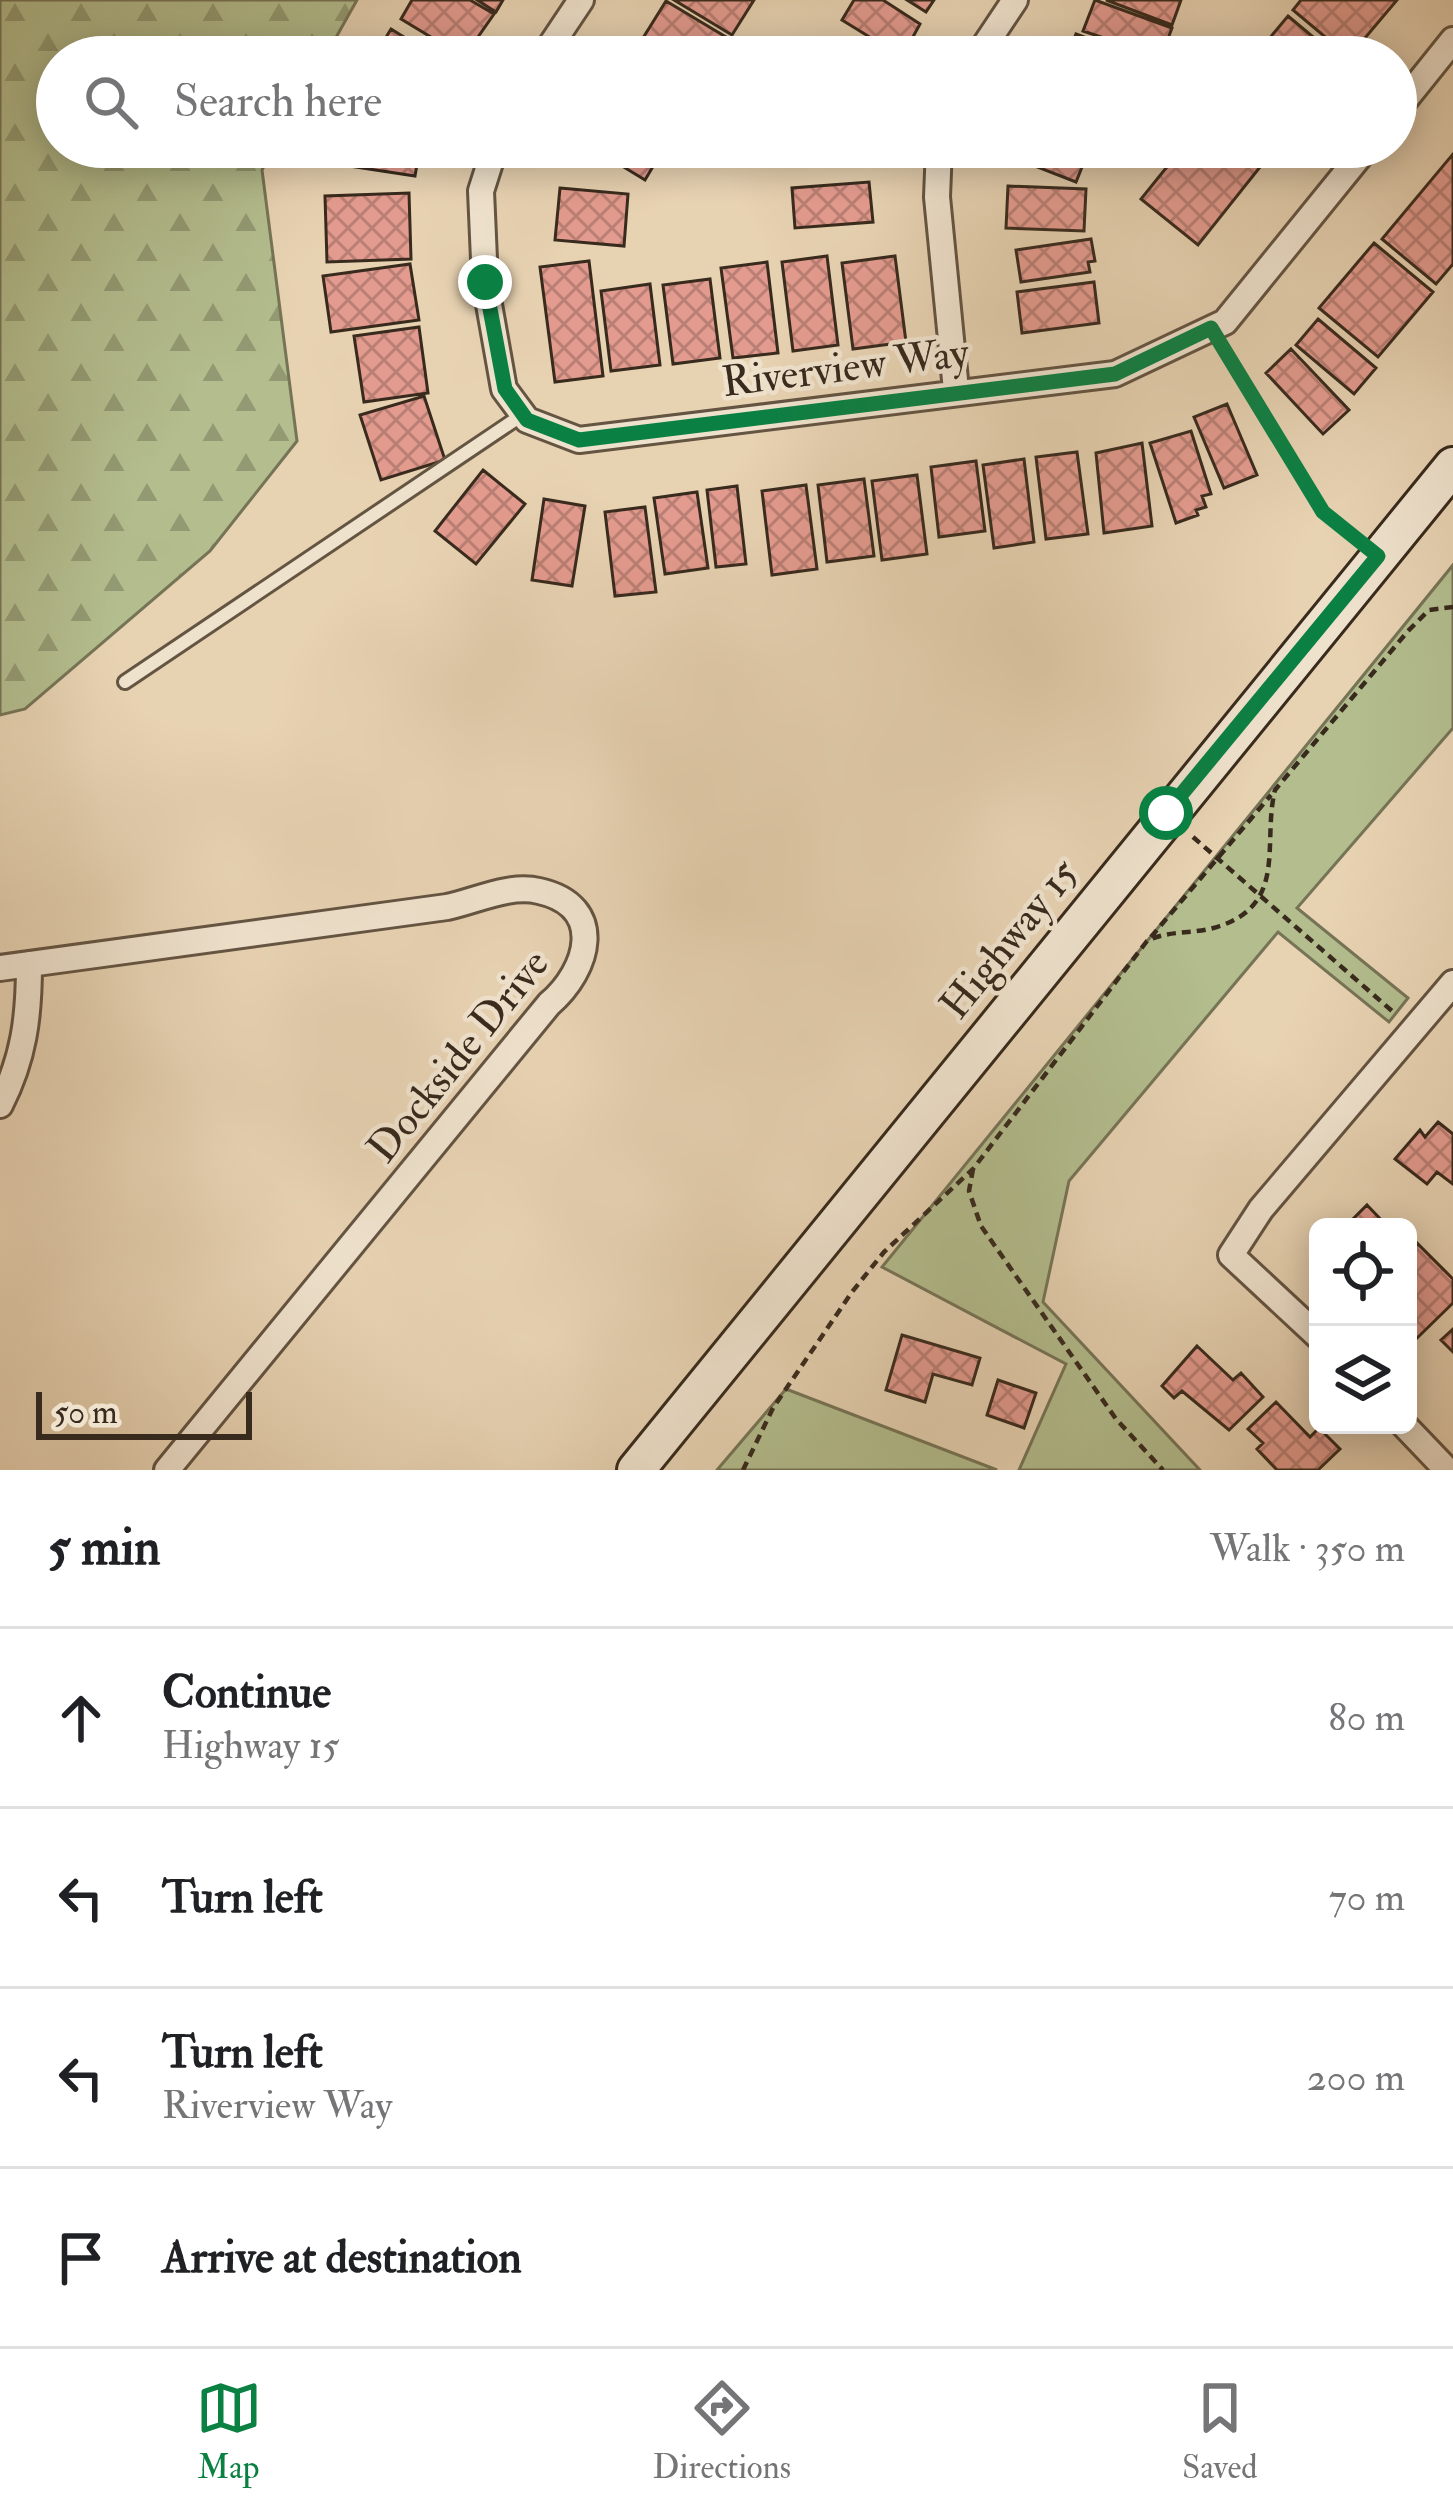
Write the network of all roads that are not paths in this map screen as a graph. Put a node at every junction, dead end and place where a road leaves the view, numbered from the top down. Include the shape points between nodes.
1 (580, 0) edge
2 (1015, 0) edge
3 (556, 36) edge
4 (990, 36) edge
5 (1453, 40) edge
6 (1417, 85) edge
7 (488, 168) edge
8 (939, 168) edge
9 (1349, 168) edge
10 (956, 390) junction
11 (523, 414) junction
12 (1453, 466) edge
13 (125, 682) dead end
14 (29, 964) junction
15 (0, 968) edge
16 (1453, 983) edge
17 (0, 1105) edge
18 (1309, 1328) edge
19 (1413, 1434) edge
20 (167, 1470) edge
21 (636, 1470) edge
22 (1448, 1470) edge

1 - 3 street
2 - 4 street
5 - 6 street
7 - 11 street via 481,191 485,282 505,389
8 - 10 street
9 - 10 street, Riverview Way via 1225,322 1115,374
10 - 11 street, Riverview Way via 579,440
11 - 13 lane
12 - 21 main road, Highway 15
14 - 15 street, Dockside Drive
14 - 17 street via 29,1021
14 - 20 street, Dockside Drive via 447,907 512,889 567,903 584,928 585,957 572,984
16 - 18 street via 1231,1255
19 - 22 street

